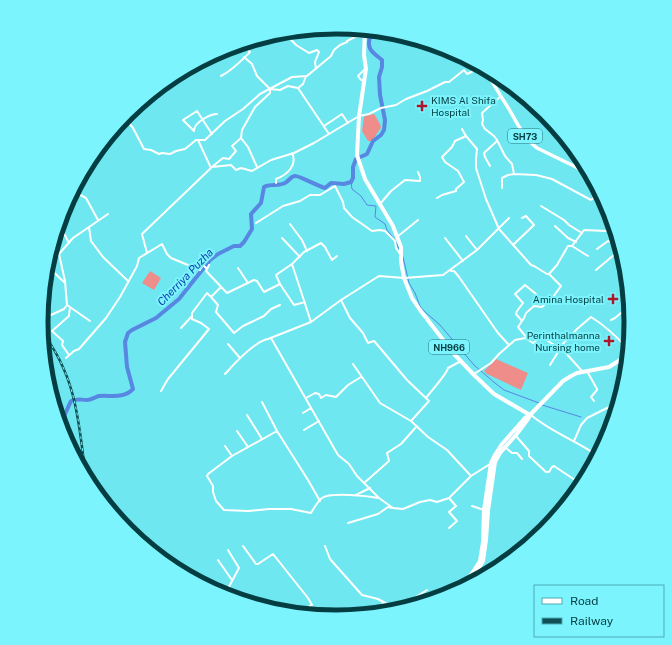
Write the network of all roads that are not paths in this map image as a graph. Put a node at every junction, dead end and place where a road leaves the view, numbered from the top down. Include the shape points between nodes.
1 (364, 36) joint
2 (290, 38) edge
3 (246, 48) edge
4 (244, 58) junction
5 (366, 68) junction
6 (316, 69) junction
7 (476, 71) edge
8 (221, 76) dead end
9 (306, 76) junction
10 (491, 80) edge
11 (365, 81) junction
12 (298, 88) junction
13 (270, 89) junction
14 (501, 96) junction
15 (217, 114) dead end
16 (359, 116) junction
17 (203, 120) junction
18 (128, 122) edge
19 (348, 124) junction
20 (324, 126) junction
21 (462, 129) dead end
22 (212, 134) junction
23 (329, 134) junction
24 (466, 136) junction
25 (241, 138) junction
26 (198, 140) junction
27 (497, 141) junction
28 (292, 153) junction
29 (490, 166) dead end
30 (579, 167) edge
31 (212, 168) junction
32 (257, 168) junction
33 (418, 172) dead end
34 (514, 174) junction
35 (276, 183) dead end
36 (502, 188) dead end
37 (78, 194) edge
38 (596, 196) edge
39 (436, 198) dead end
40 (380, 204) junction
41 (541, 206) dead end
42 (108, 214) dead end
43 (509, 218) dead end
44 (522, 218) dead end
45 (98, 220) junction
46 (418, 220) dead end
47 (256, 223) dead end
48 (290, 224) dead end
49 (555, 226) dead end
50 (88, 227) junction
51 (608, 228) edge
52 (499, 229) junction
53 (63, 231) edge
54 (582, 233) junction
55 (466, 236) dead end
56 (397, 237) junction
57 (282, 238) dead end
58 (445, 238) dead end
59 (576, 242) junction
60 (613, 242) edge
61 (68, 243) junction
62 (513, 245) junction
63 (572, 246) junction
64 (597, 249) dead end
65 (477, 250) junction
66 (307, 251) junction
67 (147, 253) junction
68 (616, 253) edge
69 (402, 254) junction
70 (337, 256) dead end
71 (588, 256) dead end
72 (300, 257) junction
73 (463, 261) junction
74 (292, 264) junction
75 (209, 265) dead end
76 (206, 268) junction
77 (238, 268) dead end
78 (596, 270) dead end
79 (52, 271) edge
80 (449, 271) junction
81 (549, 274) junction
82 (407, 277) junction
83 (128, 281) junction
84 (65, 283) junction
85 (248, 283) junction
86 (280, 284) junction
87 (221, 287) junction
88 (212, 297) junction
89 (341, 300) junction
90 (305, 302) junction
91 (280, 304) dead end
92 (541, 304) dead end
93 (67, 305) junction
94 (70, 307) junction
95 (624, 310) edge
96 (51, 315) dead end
97 (192, 316) junction
98 (611, 320) dead end
99 (90, 321) dead end
100 (522, 321) junction
101 (310, 322) junction
102 (181, 328) dead end
103 (271, 338) junction
104 (527, 338) junction
105 (228, 344) dead end
106 (624, 344) edge
107 (509, 345) junction
108 (560, 349) junction
109 (69, 355) junction
110 (66, 358) dead end
111 (240, 358) junction
112 (622, 359) edge
113 (461, 361) junction
114 (352, 364) dead end
115 (550, 365) dead end
116 (585, 372) junction
117 (225, 374) dead end
118 (474, 375) junction
119 (361, 376) junction
120 (161, 391) dead end
121 (306, 398) junction
122 (426, 398) junction
123 (594, 401) dead end
124 (262, 402) dead end
125 (612, 405) edge
126 (312, 408) junction
127 (303, 413) dead end
128 (248, 415) dead end
129 (530, 415) junction
130 (319, 421) junction
131 (411, 421) junction
132 (417, 426) junction
133 (237, 430) dead end
134 (304, 430) dead end
135 (277, 431) junction
136 (516, 435) junction
137 (262, 439) junction
138 (574, 441) junction
139 (225, 446) dead end
140 (248, 447) junction
141 (505, 447) junction
142 (499, 451) junction
143 (593, 453) edge
144 (232, 456) junction
145 (522, 459) dead end
146 (491, 463) junction
147 (471, 476) junction
148 (577, 481) edge
149 (364, 483) junction
150 (370, 488) junction
151 (355, 496) junction
152 (379, 498) junction
153 (449, 498) junction
154 (320, 501) junction
155 (472, 506) dead end
156 (393, 508) junction
157 (484, 510) junction
158 (348, 523) dead end
159 (450, 528) dead end
160 (243, 546) dead end
161 (326, 546) dead end
162 (228, 550) dead end
163 (218, 560) dead end
164 (475, 575) edge
165 (467, 579) edge
166 (232, 580) junction
167 (227, 590) edge
168 (427, 590) dead end
169 (411, 601) edge
170 (384, 602) junction
171 (389, 606) edge
172 (379, 608) edge
173 (303, 609) edge

1 - 5 highway, NH966
1 - 6 street via 350,39 340,45
2 - 6 street via 309,54 317,50 319,52 315,62
3 - 4 street via 250,52
4 - 8 street via 233,70
4 - 13 street via 252,64 257,76
5 - 11 highway, NH966
5 - 11 street via 358,76
6 - 9 street
7 - 16 street via 467,74 464,70 451,81 396,105
9 - 12 street
9 - 13 street via 292,77
10 - 14 main road, SH73
11 - 16 highway, NH966
12 - 13 street via 288,86 280,90
12 - 20 street
13 - 22 street via 225,121
13 - 25 street via 270,93 251,113 242,130
14 - 27 street via 482,113 482,124
14 - 30 main road, SH73 via 525,136 534,145
15 - 17 street
16 - 19 street
16 - 40 highway, NH966 via 357,155 366,182
17 - 17 street via 197,111 183,120 194,131 195,126
17 - 22 street
18 - 26 street via 144,149 159,154 170,154 185,149
19 - 20 street via 342,114
19 - 23 street
20 - 23 street
21 - 24 street
22 - 26 street via 205,140
23 - 28 street
24 - 39 street via 455,141 442,157 458,171 464,182 456,191
24 - 52 street via 477,149 476,168
25 - 31 street via 232,146 236,151 229,159 223,158
25 - 32 street
26 - 31 street
27 - 29 street via 484,153
27 - 34 street via 512,164
28 - 32 street
28 - 35 street via 292,166 276,179
31 - 32 street via 232,165 236,170
31 - 67 street via 142,234
33 - 40 street via 420,181 405,180
34 - 36 street via 502,178
34 - 38 street via 552,179 591,200
37 - 45 street via 86,198
40 - 56 highway, NH966
41 - 54 street
42 - 45 street
43 - 52 street
44 - 62 street via 526,216 534,225
45 - 50 street
46 - 56 street
47 - 69 street via 283,206 310,195 320,196 335,186 344,208 352,217 372,230 385,231 395,241 396,248
48 - 66 street
49 - 59 street
50 - 61 street
50 - 83 street via 91,241 103,257
51 - 54 street via 606,231 586,229
52 - 62 street
52 - 65 street
53 - 61 street
54 - 59 street
55 - 65 street
56 - 69 highway, NH966
57 - 72 street
58 - 73 street
59 - 63 street
60 - 64 street via 608,241
61 - 84 street via 59,254
62 - 81 street via 531,265
63 - 71 street
63 - 81 street via 568,246
65 - 73 street
66 - 70 street via 321,243 332,260
66 - 72 street
67 - 76 street via 162,244 166,254 171,258 200,270 202,265
67 - 83 street via 139,258
68 - 78 street
69 - 82 highway, NH966 via 401,262
72 - 74 street
73 - 80 street
74 - 86 street via 276,275
74 - 90 street
75 - 76 street
76 - 87 street
77 - 85 street
79 - 84 street
80 - 82 street via 443,275
80 - 107 street via 454,271 459,277
81 - 100 street via 561,287 542,307 534,306 529,310
82 - 89 street via 379,276
82 - 113 highway, NH966 via 412,298
83 - 109 street via 106,318 79,349
84 - 93 street
85 - 86 street via 257,281 264,292
85 - 87 street via 228,293
86 - 90 street via 294,304
87 - 88 street
88 - 91 street via 218,305 216,312 234,333
88 - 97 street via 207,293
89 - 101 street
89 - 122 street via 368,343 374,341
90 - 101 street
92 - 100 street via 536,294 525,285 519,289 515,294 523,303 516,314
93 - 94 street
93 - 96 street
94 - 99 street
94 - 109 street via 69,316 52,331 63,341 62,345
95 - 98 street
97 - 102 street
97 - 120 street via 192,319 209,329
100 - 104 street via 518,327
101 - 103 street
103 - 111 street via 262,340
103 - 121 street
104 - 107 street via 516,339
104 - 108 street via 534,343 541,337
105 - 111 street
106 - 108 street via 591,317
107 - 118 street
108 - 115 street
108 - 116 street
109 - 110 street
111 - 117 street
112 - 116 highway via 608,367
113 - 118 highway, NH966
113 - 122 street via 448,368 447,373
114 - 119 street
116 - 123 street via 597,389 592,397
116 - 129 highway via 563,381
118 - 129 highway, NH966 via 494,394
119 - 121 street via 336,398 326,395 321,398 319,394 314,393
119 - 131 street via 380,403
121 - 126 street
122 - 131 street via 429,401
124 - 135 street
125 - 138 street via 587,418 580,425
126 - 127 street
126 - 130 street
128 - 137 street
129 - 136 highway
129 - 138 street
129 - 142 highway
130 - 134 street
130 - 149 street via 338,455
131 - 132 street
132 - 147 street via 447,450
132 - 149 street via 401,444 387,453 389,462
133 - 140 street
135 - 137 street
135 - 154 street
136 - 141 highway
136 - 148 street via 530,456 546,472 554,466
137 - 140 street
138 - 143 street
139 - 144 street
140 - 144 street
141 - 142 highway
141 - 145 street
142 - 146 highway
142 - 164 highway via 495,462 483,561
144 - 154 street via 207,476 213,486 216,501 224,510 291,509 311,513
146 - 147 street
146 - 157 highway
147 - 153 street
149 - 150 street
150 - 151 street
150 - 152 street
151 - 152 street
151 - 154 street via 334,495
152 - 156 street
153 - 156 street via 437,502 420,502 403,509
153 - 159 street via 456,506 449,512 457,521
155 - 157 street
156 - 158 street via 388,507 378,514
157 - 165 highway via 480,561
160 - 173 street via 256,564 273,554 312,605
161 - 170 street via 330,559 362,595
162 - 166 street via 239,568
163 - 166 street
166 - 167 street
168 - 169 street
170 - 171 street
170 - 172 street

